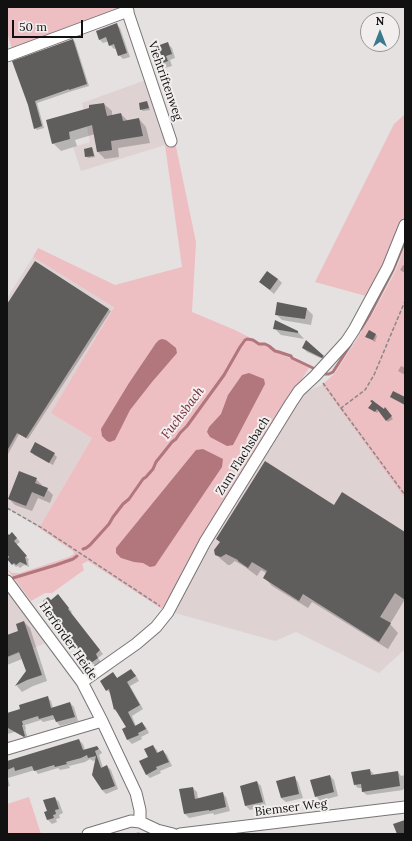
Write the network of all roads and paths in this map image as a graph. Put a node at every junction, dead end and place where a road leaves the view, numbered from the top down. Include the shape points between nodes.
1 (127, 9) edge
2 (7, 56) edge
3 (171, 141) dead end
4 (405, 225) edge
5 (405, 301) edge
6 (314, 376) junction
7 (341, 408) junction
8 (405, 495) edge
9 (7, 508) edge
10 (7, 581) edge
11 (168, 612) junction
12 (82, 682) junction
13 (102, 720) junction
14 (7, 749) edge
15 (405, 807) edge
16 (140, 822) junction
17 (88, 834) edge
18 (173, 834) edge
19 (180, 834) edge

1 - 2 street
1 - 3 street, Viehtriftenweg
4 - 6 street, Zum Flachsbach via 388,267 354,330
5 - 7 path via 374,375 365,390
6 - 7 path via 324,384
6 - 11 street, Zum Flachsbach via 291,403 205,542
7 - 8 path
9 - 11 path
10 - 12 street, Herforder Heide
11 - 12 street, Zum Flachsbach via 156,628
12 - 13 street, Herforder Heide
13 - 14 street
13 - 16 street, Herforder Heide via 136,793
15 - 19 street, Biemser Weg
16 - 17 street via 131,821
16 - 18 street

